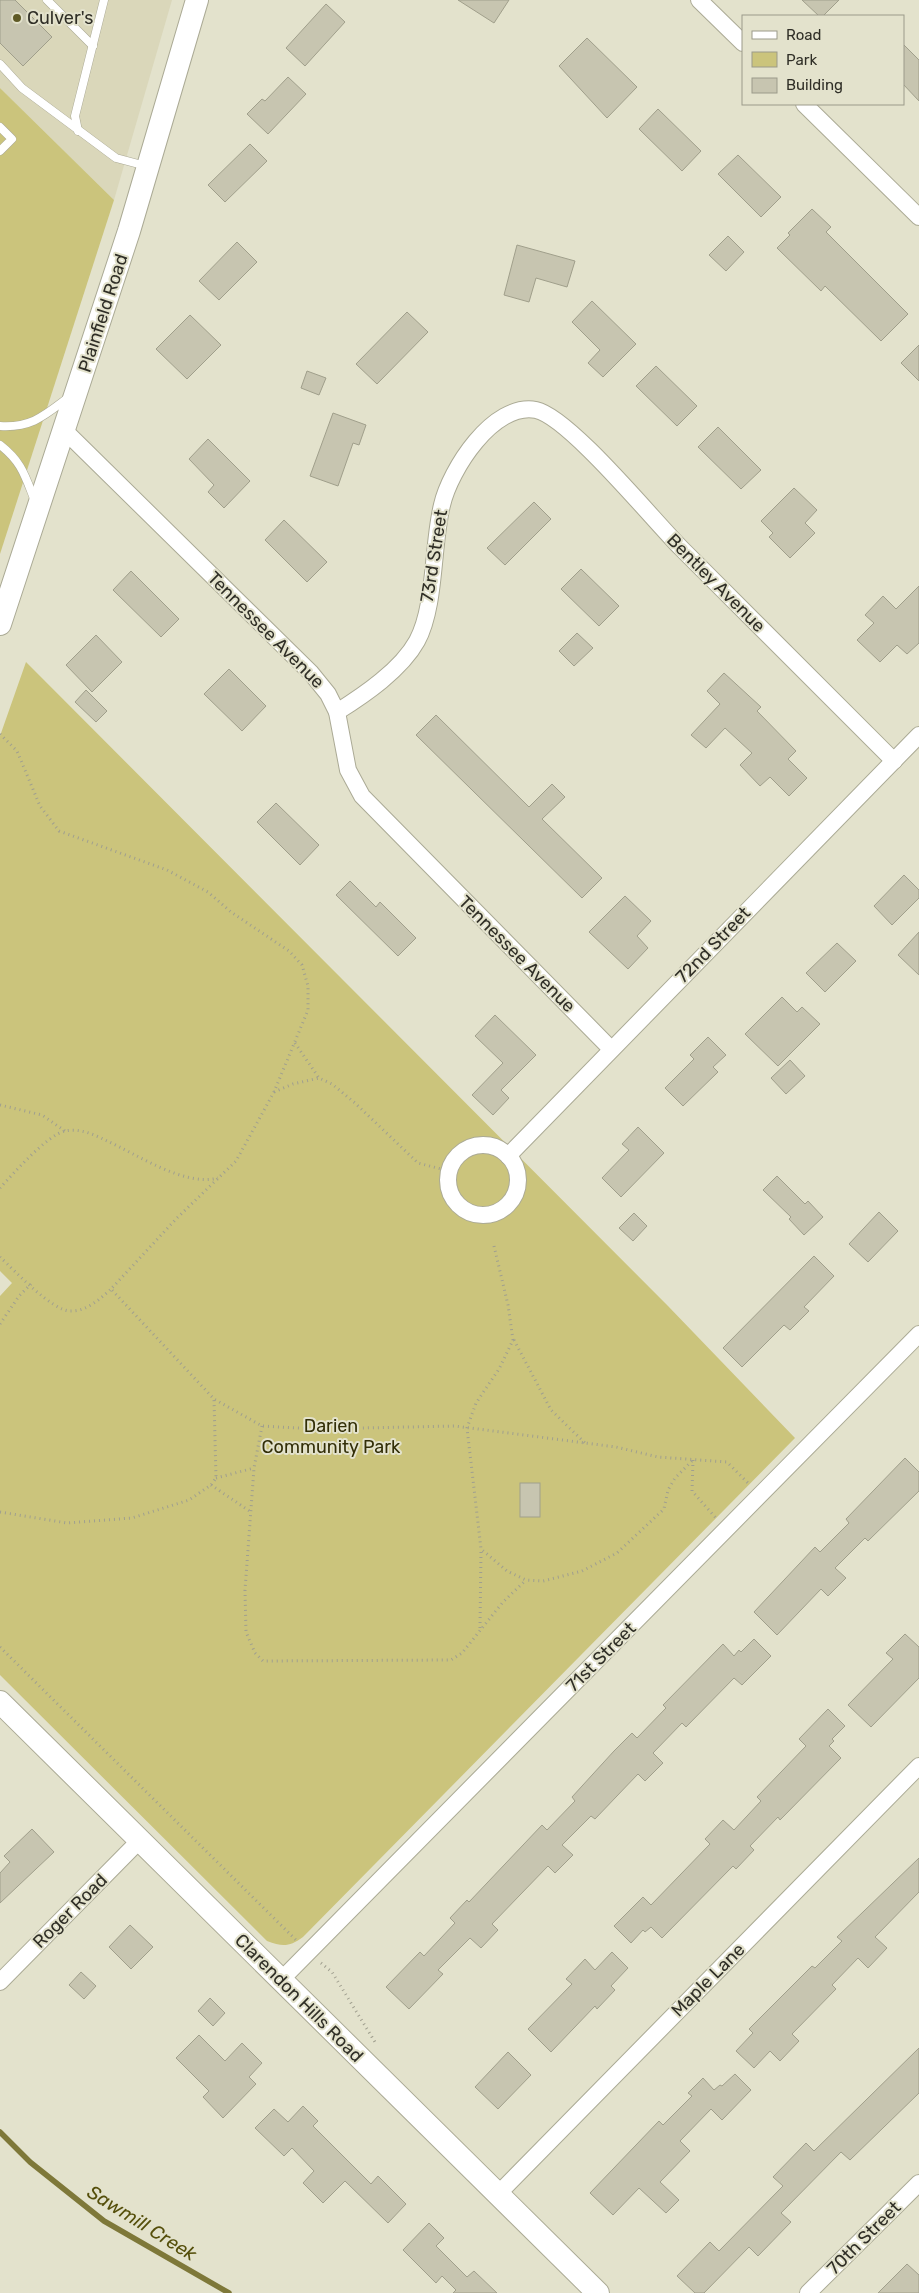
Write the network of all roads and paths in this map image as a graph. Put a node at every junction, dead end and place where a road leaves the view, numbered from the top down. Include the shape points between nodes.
1 (47, 0) edge
2 (104, 0) edge
3 (197, 0) edge
4 (699, 0) edge
5 (742, 42) edge
6 (92, 46) junction
7 (0, 64) edge
8 (805, 105) edge
9 (0, 128) edge
10 (78, 131) junction
11 (0, 151) edge
12 (148, 166) junction
13 (919, 217) edge
14 (78, 389) junction
15 (536, 410) joint
16 (0, 426) edge
17 (65, 431) junction
18 (0, 445) edge
19 (38, 510) junction
20 (0, 624) edge
21 (336, 712) junction
22 (0, 734) edge
23 (919, 735) edge
24 (894, 761) junction
25 (294, 1042) junction
26 (611, 1049) junction
27 (319, 1078) junction
28 (274, 1092) junction
29 (0, 1105) edge
30 (65, 1131) junction
31 (508, 1156) junction
32 (449, 1171) junction
33 (218, 1178) junction
34 (0, 1188) edge
35 (494, 1246) dead end
36 (0, 1257) edge
37 (31, 1284) junction
38 (111, 1289) junction
39 (0, 1324) edge
40 (919, 1334) edge
41 (513, 1340) junction
42 (214, 1399) junction
43 (262, 1426) junction
44 (467, 1428) junction
45 (585, 1443) junction
46 (694, 1460) junction
47 (254, 1468) junction
48 (216, 1478) junction
49 (749, 1484) dead end
50 (212, 1485) junction
51 (0, 1512) edge
52 (251, 1513) junction
53 (716, 1518) dead end
54 (481, 1549) junction
55 (526, 1580) junction
56 (480, 1629) junction
57 (0, 1647) edge
58 (0, 1702) edge
59 (919, 1766) edge
60 (140, 1840) junction
61 (308, 1952) junction
62 (281, 1980) junction
63 (0, 1982) edge
64 (376, 2043) dead end
65 (919, 2183) edge
66 (498, 2194) junction
67 (598, 2293) edge
68 (808, 2293) edge

1 - 6 lane
2 - 6 lane
3 - 12 street, Plainfield Road
4 - 5 street
6 - 10 lane via 75,116
7 - 10 lane via 22,88
8 - 13 street
9 - 11 lane via 12,139
10 - 12 lane via 116,158
12 - 14 street, Plainfield Road
14 - 16 lane via 37,420 16,427
14 - 17 street, Plainfield Road
15 - 21 street, 73rd Street via 514,412 493,424 454,470 441,506 428,603 418,640 385,676 361,697
15 - 24 street, Bentley Avenue via 558,420 581,442 679,546
17 - 19 street, Plainfield Road
17 - 21 street, Tennessee Avenue via 310,673 328,694
18 - 19 lane via 15,457 24,472
19 - 20 street, Plainfield Road
21 - 26 street, Tennessee Avenue via 348,770 362,796
22 - 25 path via 17,751 40,806 59,832 167,870 208,892 231,912 289,951 302,965 308,986 308,1010
23 - 24 street, 72nd Street
24 - 26 street, 72nd Street
25 - 27 path
25 - 28 path
26 - 31 street, 72nd Street
27 - 28 path
27 - 32 path via 332,1084 418,1163
28 - 33 path via 236,1161
29 - 30 path via 42,1115
30 - 33 path via 87,1131 182,1178 207,1181
30 - 34 path via 46,1143
31 - 32 street via 486,1145 474,1146 459,1155
31 - 32 street via 514,1165 517,1186 507,1205 487,1215 476,1215 457,1205 449,1189
33 - 38 path
35 - 41 path
36 - 37 path
37 - 38 path via 54,1305 70,1312 92,1306
37 - 39 path
38 - 42 path
40 - 61 street, 71st Street
41 - 44 path via 499,1369 476,1403
41 - 45 path via 551,1410
42 - 43 path
42 - 48 path
43 - 44 path
43 - 47 path
44 - 45 path
44 - 54 path
45 - 46 path via 658,1457
46 - 49 path via 727,1462
46 - 53 path via 692,1490
46 - 55 path via 675,1478 664,1508 617,1553 582,1571 543,1581
47 - 48 path
47 - 52 path
48 - 50 path
50 - 51 path via 189,1500 132,1518 67,1523
50 - 52 path
52 - 56 path via 245,1590 246,1632 255,1653 263,1661 451,1660 462,1653
54 - 55 path via 507,1571
54 - 56 path
55 - 56 path
57 - 61 path
58 - 60 street, Clarendon Hills Road
59 - 66 street, Maple Lane
60 - 62 street, Clarendon Hills Road
60 - 63 street, Roger Road
61 - 62 street, 71st Street
61 - 64 path via 332,1972
62 - 66 street, Clarendon Hills Road
65 - 68 street, 70th Street
66 - 67 street, Clarendon Hills Road

